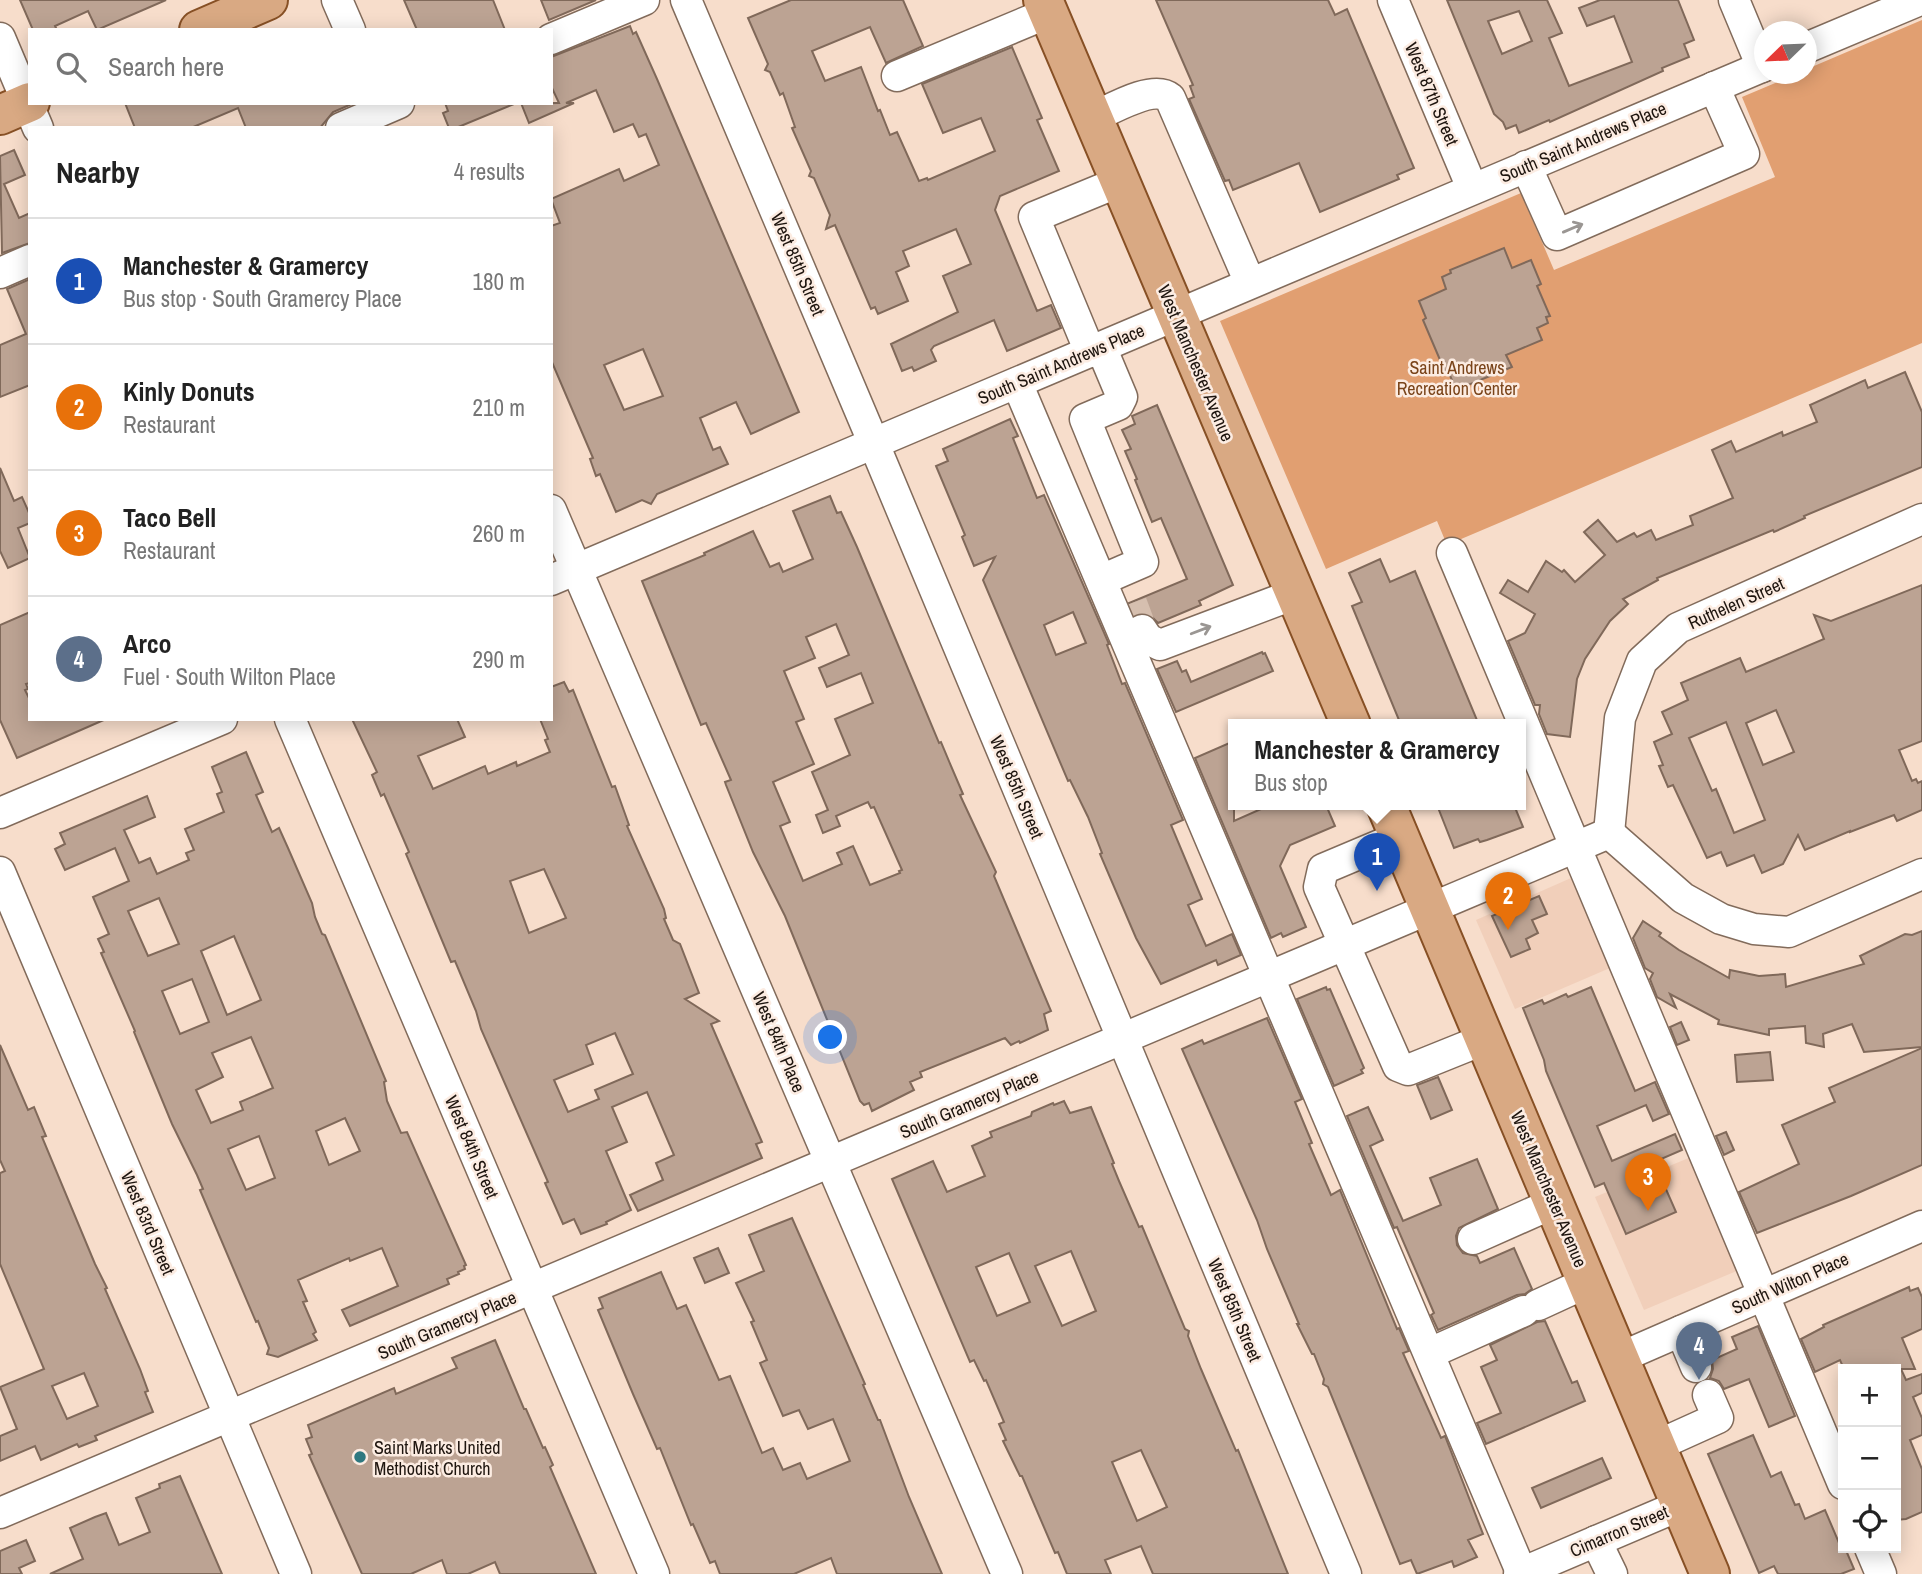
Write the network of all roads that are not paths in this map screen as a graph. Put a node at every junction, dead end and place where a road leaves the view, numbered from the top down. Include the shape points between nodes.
1 (268, 0) edge
2 (337, 0) edge
3 (644, 0) edge
4 (686, 0) edge
5 (1392, 0) edge
6 (1734, 0) edge
7 (1920, 0) edge
8 (1044, 3) edge
9 (204, 28) edge
10 (349, 28) edge
11 (0, 38) edge
12 (553, 38) edge
13 (1817, 44) edge
14 (1754, 46) edge
15 (1754, 70) edge
16 (897, 76) dead end
17 (1714, 87) junction
18 (389, 111) edge
19 (24, 112) edge
20 (1091, 118) junction
21 (347, 126) edge
22 (1526, 166) junction
23 (1119, 182) junction
24 (1472, 188) junction
25 (28, 261) edge
26 (0, 273) edge
27 (1250, 283) junction
28 (1175, 315) junction
29 (1096, 349) junction
30 (1023, 380) junction
31 (874, 444) junction
32 (1922, 519) edge
33 (553, 520) edge
34 (1452, 554) dead end
35 (564, 575) edge
36 (1113, 575) junction
37 (1295, 594) junction
38 (1132, 603) tunnel mouth
39 (1142, 630) dead end
40 (1348, 719) edge
41 (1521, 719) edge
42 (217, 721) edge
43 (291, 721) edge
44 (1526, 730) edge
45 (0, 813) edge
46 (1393, 821) edge
47 (1609, 833) junction
48 (1575, 847) junction
49 (0, 872) edge
50 (1922, 874) edge
51 (1430, 909) junction
52 (1344, 945) junction
53 (1269, 977) junction
54 (1122, 1039) junction
55 (1485, 1039) junction
56 (830, 1162) junction
57 (1554, 1203) junction
58 (1922, 1226) edge
59 (1474, 1239) dead end
60 (1588, 1282) junction
61 (532, 1288) junction
62 (1763, 1294) junction
63 (1681, 1331) junction
64 (1438, 1349) dead end
65 (1619, 1358) junction
66 (1696, 1367) dead end
67 (1708, 1395) dead end
68 (229, 1417) junction
69 (1656, 1446) junction
70 (1838, 1472) edge
71 (1681, 1504) junction
72 (0, 1513) edge
73 (1596, 1541) junction
74 (1872, 1553) edge
75 (296, 1574) edge
76 (654, 1574) edge
77 (1007, 1574) edge
78 (1346, 1574) edge
79 (1521, 1574) edge
80 (1612, 1574) edge
81 (1710, 1574) edge
82 (1881, 1574) edge

1 - 9 main road
2 - 10 street
3 - 12 street
4 - 31 street, West 85th Street
5 - 24 street, West 87th Street
6 - 14 street
7 - 13 street
8 - 16 street
8 - 20 main road, West Manchester Avenue
11 - 19 street
15 - 17 street, South Saint Andrews Place
17 - 22 street, South Saint Andrews Place
22 -> 17 street via 1557,235 1744,154
18 - 21 street
20 - 23 main road, West Manchester Avenue
20 - 27 street via 1143,96 1165,93 1170,98
22 - 24 street, South Saint Andrews Place
23 - 28 main road, West Manchester Avenue
23 - 29 street via 1034,216
24 - 27 street, South Saint Andrews Place
25 - 26 street
27 - 28 street, South Saint Andrews Place
28 - 29 street, South Saint Andrews Place
28 - 37 main road, West Manchester Avenue
29 - 30 street, South Saint Andrews Place
29 - 36 street via 1122,397 1118,405 1085,419 1143,562
30 - 31 street, South Saint Andrews Place
30 - 36 street
30 - 53 street
31 - 35 street, South Saint Andrews Place
31 - 54 street, West 85th Street
32 - 47 street, Ruthelen Street via 1678,628 1642,661 1620,718
33 - 35 street, West 84th Place
34 - 41 street
35 - 56 street, West 84th Place
36 - 38 street
39 -> 37 street via 1160,645
37 - 40 main road, West Manchester Avenue
42 - 45 street
43 - 61 street, West 84th Street
44 - 48 street
46 - 51 main road, West Manchester Avenue
46 - 52 street via 1323,869 1319,887
47 - 48 street, South Gramercy Place
47 - 50 street via 1683,898 1721,919 1754,929 1789,932
48 - 51 street, South Gramercy Place
48 - 62 street
49 - 68 street, West 83rd Street
51 - 52 street, South Gramercy Place
51 - 55 main road, West Manchester Avenue
52 - 53 street, South Gramercy Place
52 - 55 street via 1398,1066 1408,1070
53 - 54 street, South Gramercy Place
53 - 79 street
54 - 56 street, South Gramercy Place
54 - 78 street, West 85th Street
55 - 57 main road, West Manchester Avenue
56 - 61 street, South Gramercy Place
56 - 77 street, West 84th Place
57 - 59 street
57 - 60 main road, West Manchester Avenue
58 - 62 street, South Wilton Place
60 - 64 street
60 - 65 main road, West Manchester Avenue
61 - 68 street, South Gramercy Place
61 - 76 street, West 84th Street
62 - 63 street, South Wilton Place
62 - 70 street
63 - 65 street, South Wilton Place
63 - 66 street
65 - 69 main road, West Manchester Avenue
67 - 69 street via 1718,1418
68 - 72 street, South Gramercy Place
68 - 75 street, West 83rd Street
69 - 71 main road, West Manchester Avenue
71 - 73 street, Cimarron Street
71 - 81 main road, West Manchester Avenue
73 - 79 street, Cimarron Street
73 - 80 street
74 - 82 street

